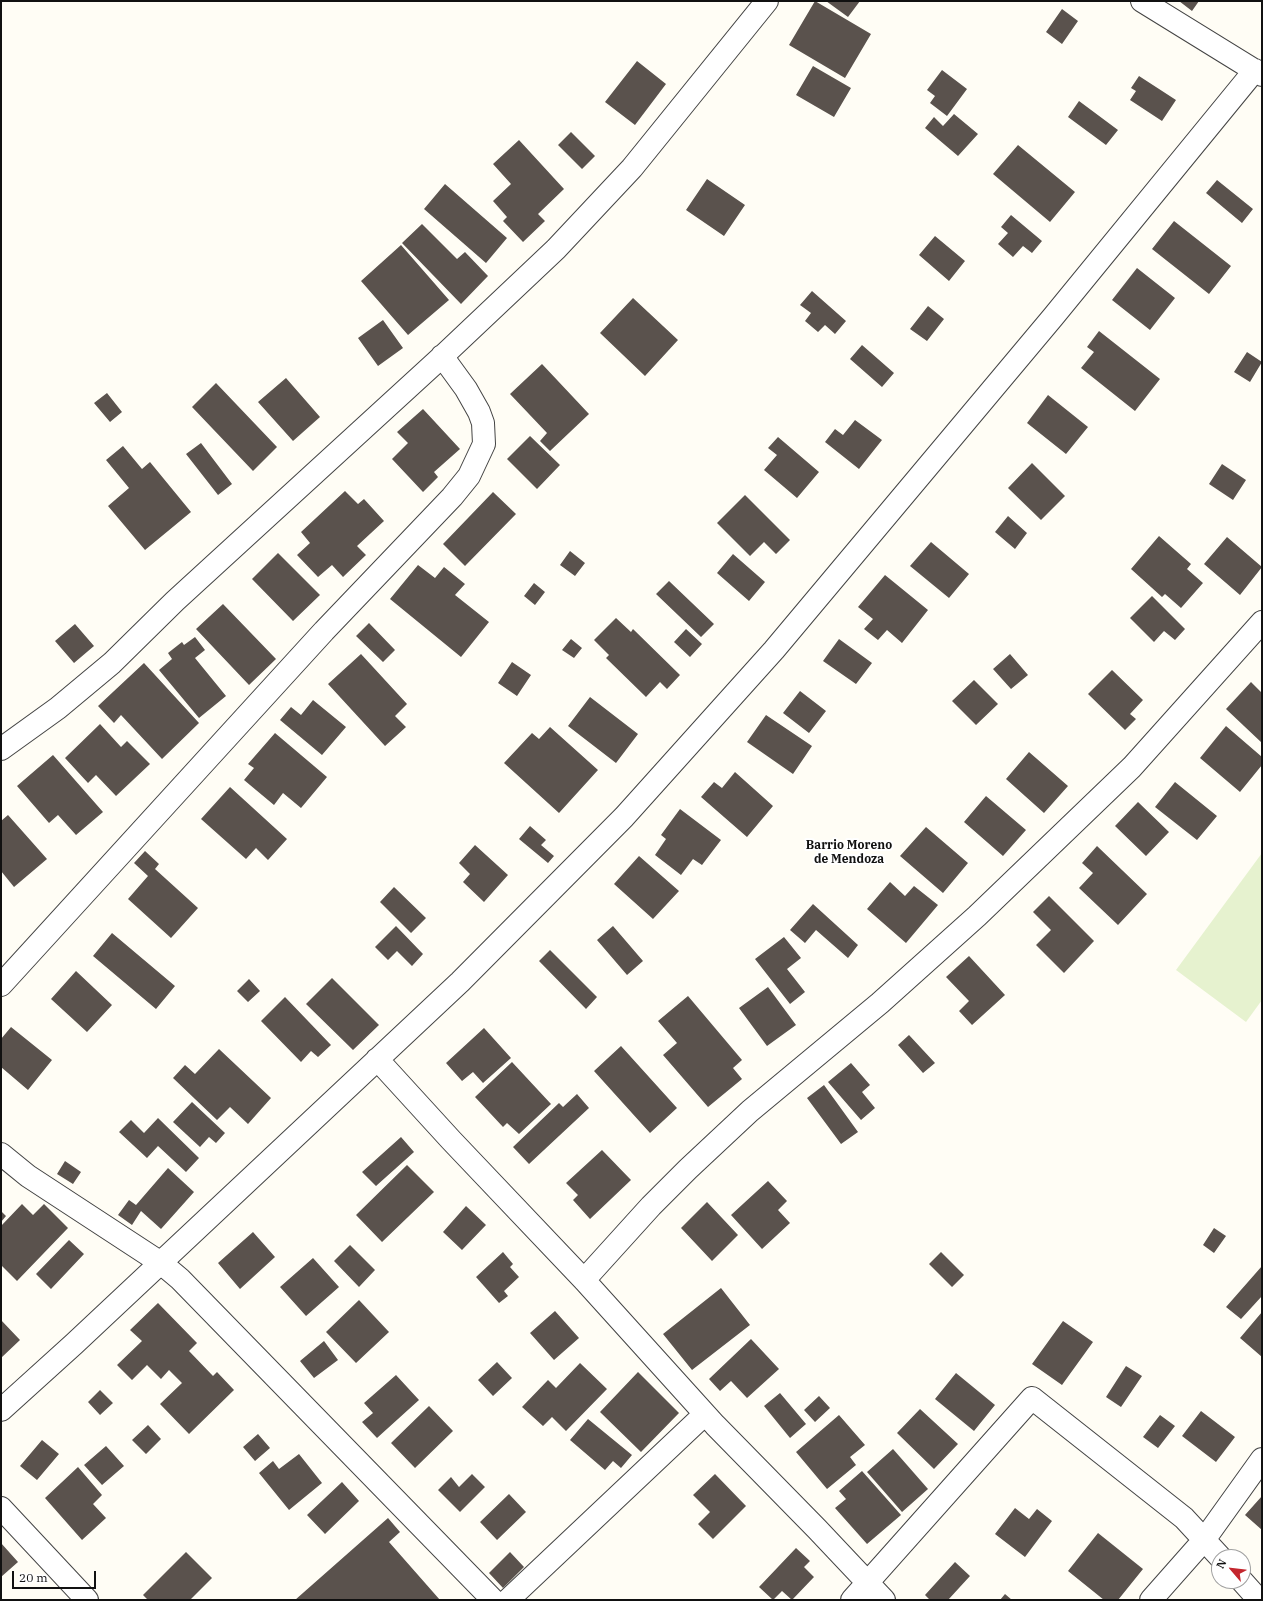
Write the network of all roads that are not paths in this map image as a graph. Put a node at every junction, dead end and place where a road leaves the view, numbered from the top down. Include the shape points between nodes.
1 (767, 1) edge
2 (1142, 1) edge
3 (1258, 73) edge
4 (442, 356) junction
5 (1262, 622) edge
6 (1, 749) edge
7 (1, 984) edge
8 (377, 1059) junction
9 (1, 1154) edge
10 (161, 1263) junction
11 (584, 1280) junction
12 (1, 1410) edge
13 (705, 1414) junction
14 (1262, 1459) edge
15 (1, 1508) edge
16 (1204, 1540) junction
17 (1212, 1549) edge
18 (867, 1582) junction
19 (1249, 1589) edge
20 (87, 1600) edge
21 (493, 1600) edge
22 (508, 1600) edge
23 (852, 1600) edge
24 (884, 1600) edge
25 (1151, 1600) edge
26 (1259, 1600) edge

1 - 4 street via 632,168 556,249
2 - 3 street
3 - 8 street via 774,650 624,817 460,982
4 - 6 street via 175,601 112,663 58,708
4 - 7 street via 466,389 483,423 484,444 469,476
5 - 11 street via 1120,778 977,916 880,1003 754,1108 693,1164
8 - 10 street
8 - 11 street
9 - 10 street via 28,1176
10 - 12 street
10 - 21 street via 180,1279
11 - 13 street
13 - 18 street
13 - 22 street
14 - 16 street
15 - 20 street
16 - 17 street
16 - 18 street via 1184,1518 1032,1398
16 - 25 street
18 - 23 street
18 - 24 street
19 - 26 street

